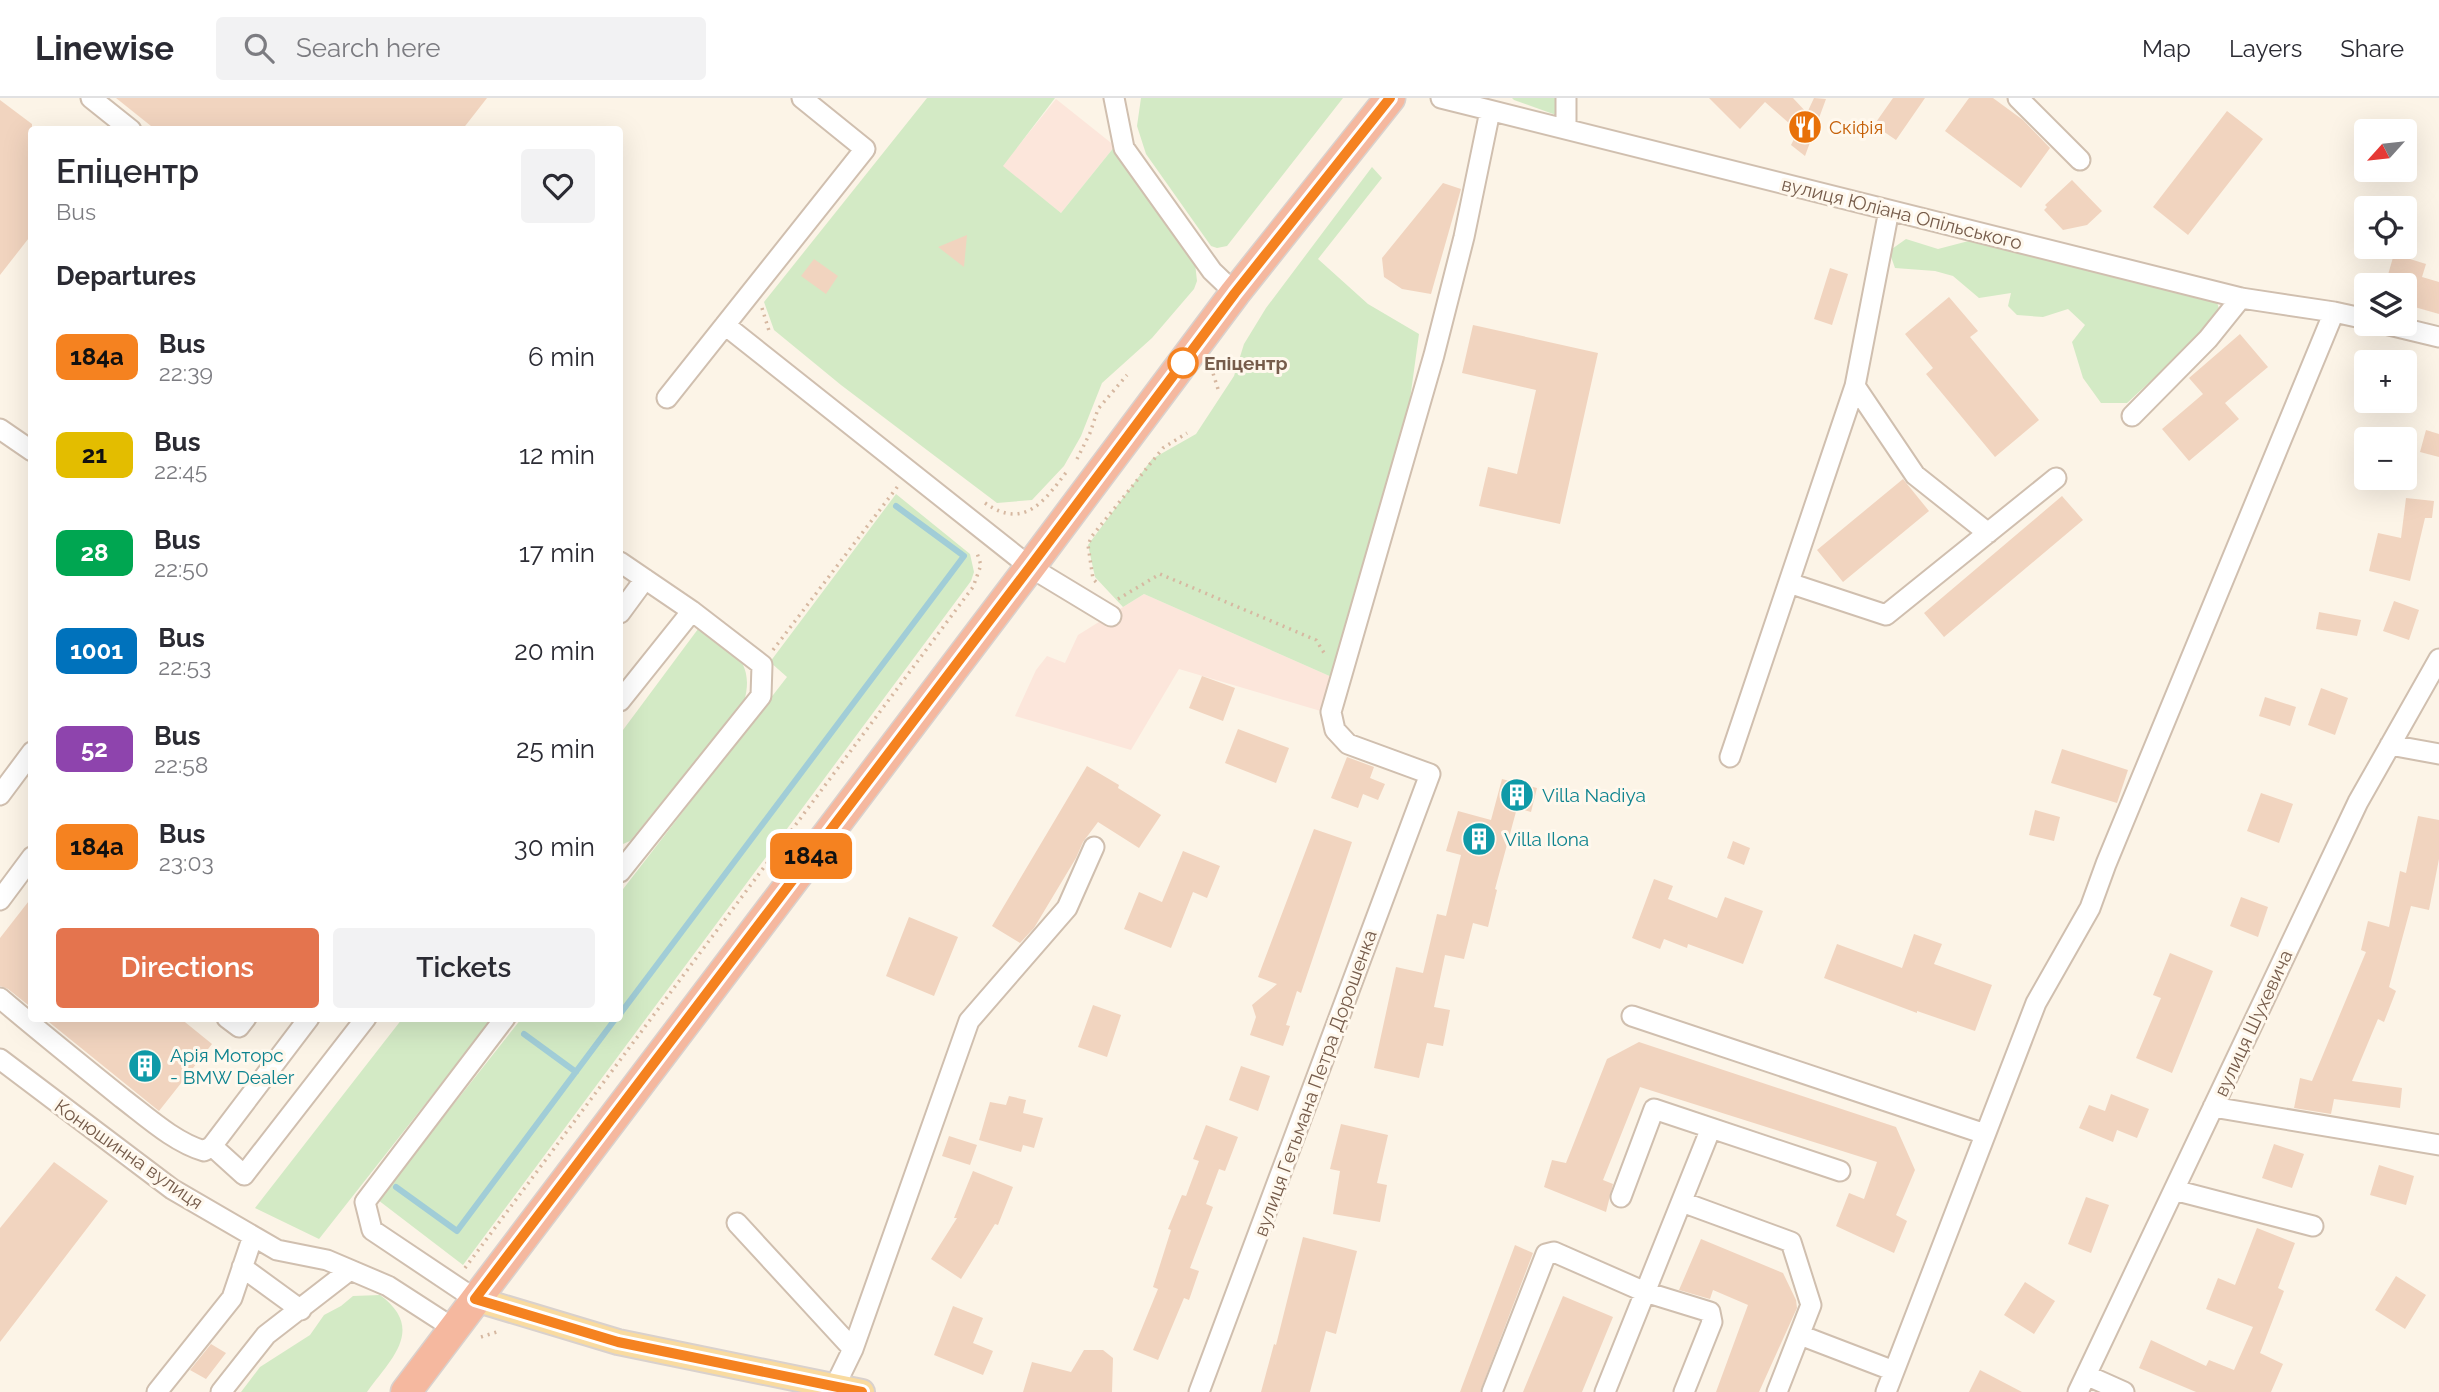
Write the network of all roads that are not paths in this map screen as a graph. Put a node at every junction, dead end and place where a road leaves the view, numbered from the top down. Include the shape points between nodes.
1 (91, 98) edge
2 (802, 98) edge
3 (1114, 98) edge
4 (1390, 98) edge
5 (1441, 98) edge
6 (1566, 98) edge
7 (2018, 98) edge
8 (1490, 111) junction
9 (126, 126) edge
10 (1566, 129) junction
11 (2080, 160) dead end
12 (1889, 210) junction
13 (1235, 293) junction
14 (2241, 298) junction
15 (2334, 312) junction
16 (2354, 316) edge
17 (725, 324) junction
18 (2417, 332) edge
19 (2439, 337) edge
20 (1855, 386) junction
21 (667, 398) dead end
22 (2132, 416) dead end
23 (0, 429) edge
24 (28, 448) edge
25 (2056, 478) dead end
26 (1987, 533) junction
27 (623, 564) edge
28 (1030, 567) junction
29 (645, 579) junction
30 (1789, 583) junction
31 (623, 608) edge
32 (691, 611) junction
33 (1111, 616) dead end
34 (2439, 659) edge
35 (623, 697) edge
36 (2390, 745) junction
37 (2439, 754) edge
38 (28, 757) edge
39 (1730, 757) dead end
40 (0, 795) edge
41 (1094, 846) dead end
42 (623, 864) edge
43 (25, 880) edge
44 (0, 900) edge
45 (0, 998) edge
46 (1632, 1016) dead end
47 (28, 1022) edge
48 (28, 1022) edge
49 (306, 1022) edge
50 (363, 1022) edge
51 (502, 1022) edge
52 (0, 1059) edge
53 (2213, 1107) junction
54 (1711, 1128) junction
55 (1985, 1135) junction
56 (2439, 1145) edge
57 (212, 1146) junction
58 (1840, 1171) dead end
59 (2174, 1190) junction
60 (1621, 1196) dead end
61 (1682, 1202) junction
62 (737, 1223) dead end
63 (2313, 1226) dead end
64 (253, 1236) junction
65 (242, 1267) junction
66 (350, 1270) junction
67 (1645, 1292) junction
68 (475, 1299) junction
69 (301, 1310) junction
70 (453, 1328) junction
71 (1800, 1335) junction
72 (853, 1349) junction
73 (1894, 1371) junction
74 (2082, 1383) edge
75 (851, 1390) edge
76 (157, 1392) edge
77 (221, 1392) edge
78 (406, 1392) edge
79 (1199, 1392) edge
80 (1492, 1392) edge
81 (1605, 1392) edge
82 (1684, 1392) edge
83 (1777, 1392) edge
84 (1886, 1392) edge
85 (2124, 1392) edge

1 - 9 street
2 - 17 street via 865,149
3 - 13 street via 1124,148 1212,271
4 - 13 highway
5 - 8 street, вулиця Юліана Опільського
6 - 10 street
7 - 11 street
8 - 10 street, вулиця Юліана Опільського
8 - 79 street, вулиця Гетьмана Петра Дорошенка via 1434,355 1331,712 1340,738 1430,774
10 - 12 street, вулиця Юліана Опільського
12 - 14 street, вулиця Юліана Опільського
12 - 20 street
13 - 28 highway
14 - 15 street, вулиця Юліана Опільського
14 - 22 street via 2208,339
15 - 16 street, вулиця Юліана Опільського
15 - 55 street via 2090,908 2036,1003
17 - 21 street
17 - 28 street
18 - 19 street
20 - 26 street via 1914,475
20 - 30 street
23 - 24 street
25 - 26 street
26 - 30 street via 1886,615
27 - 29 street
28 - 33 street
28 - 68 highway
29 - 31 street
29 - 32 street
30 - 39 street
32 - 35 street
32 - 42 street via 762,665 761,696
34 - 36 street, вулиця Шухевича
36 - 37 street
36 - 53 street, вулиця Шухевича via 2358,802
38 - 40 street
41 - 72 street via 1067,908 969,1021
43 - 44 street
45 - 48 street
46 - 55 street
47 - 57 street via 153,1122 193,1148 204,1151
49 - 57 street
50 - 57 street via 244,1175
51 - 68 street via 365,1202 372,1230
52 - 64 street, Конюшинна вулиця via 172,1189
53 - 56 street
53 - 59 street, вулиця Шухевича
54 - 58 street
54 - 60 street via 1654,1109
54 - 61 street
55 - 73 street
59 - 63 street
59 - 74 street, вулиця Шухевича
61 - 67 street
61 - 71 street via 1791,1242 1811,1305
62 - 72 street
64 - 65 street
64 - 66 street, Конюшинна вулиця via 277,1250 327,1259
65 - 69 street
65 - 76 street via 232,1298
66 - 69 street
66 - 70 street, Конюшинна вулиця via 388,1286
67 - 80 street via 1554,1252 1546,1254
67 - 81 street
67 - 82 street via 1710,1312 1712,1322
68 - 70 highway
68 - 75 main road via 618,1342
69 - 77 street via 266,1335
70 - 78 highway
71 - 73 street
71 - 83 street
72 - 75 street
73 - 84 street
74 - 85 street

